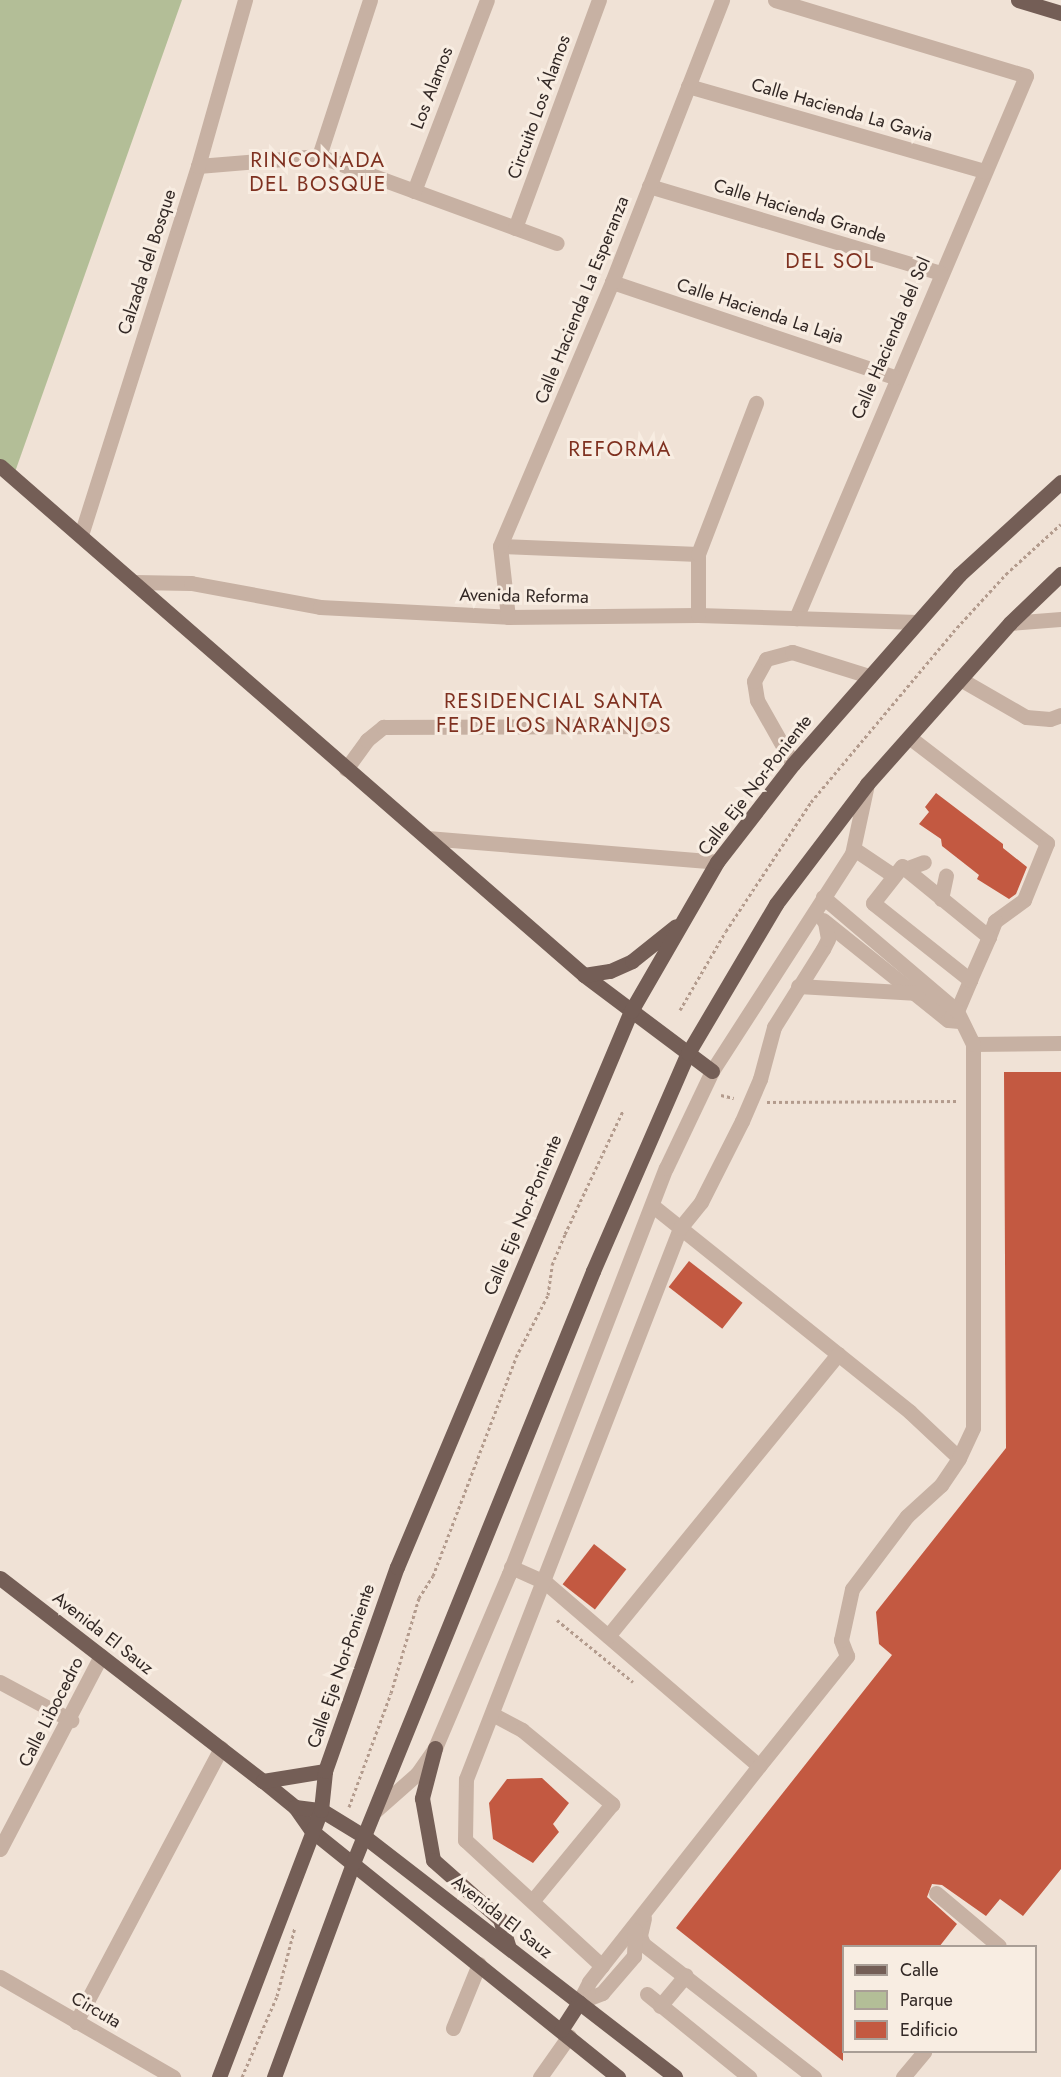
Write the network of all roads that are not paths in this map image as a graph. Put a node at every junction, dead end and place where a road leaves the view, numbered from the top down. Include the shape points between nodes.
1 (246, 0) edge
2 (370, 0) edge
3 (487, 0) edge
4 (599, 0) edge
5 (722, 0) edge
6 (775, 0) edge
7 (1018, 0) edge
8 (1061, 14) edge
9 (688, 86) junction
10 (319, 156) junction
11 (198, 166) junction
12 (985, 171) junction
13 (649, 186) junction
14 (414, 191) junction
15 (515, 228) junction
16 (557, 243) dead end
17 (940, 273) junction
18 (612, 282) junction
19 (896, 376) junction
20 (756, 403) dead end
21 (0, 466) edge
22 (1061, 482) edge
23 (81, 535) junction
24 (500, 546) junction
25 (698, 554) junction
26 (1061, 574) edge
27 (134, 582) junction
28 (698, 615) junction
29 (508, 617) junction
30 (796, 618) junction
31 (1061, 619) edge
32 (917, 622) junction
33 (1010, 623) junction
34 (869, 676) junction
35 (960, 679) junction
36 (1061, 715) edge
37 (657, 726) dead end
38 (909, 737) junction
39 (793, 764) junction
40 (346, 769) junction
41 (867, 784) junction
42 (427, 838) junction
43 (854, 849) junction
44 (717, 862) junction
45 (924, 862) dead end
46 (900, 873) junction
47 (946, 876) dead end
48 (824, 897) junction
49 (941, 898) junction
50 (819, 917) junction
51 (683, 920) junction
52 (989, 937) junction
53 (584, 975) junction
54 (970, 980) junction
55 (798, 986) junction
56 (917, 993) junction
57 (937, 993) junction
58 (631, 1011) junction
59 (954, 1017) junction
60 (1061, 1043) edge
61 (974, 1044) junction
62 (688, 1053) junction
63 (712, 1071) junction
64 (653, 1206) junction
65 (681, 1228) junction
66 (837, 1354) junction
67 (959, 1458) junction
68 (510, 1571) junction
69 (0, 1578) edge
70 (543, 1585) junction
71 (608, 1636) junction
72 (101, 1656) junction
73 (0, 1682) edge
74 (492, 1714) junction
75 (71, 1720) junction
76 (221, 1748) junction
77 (435, 1748) junction
78 (759, 1766) junction
79 (325, 1771) junction
80 (263, 1781) junction
81 (295, 1807) junction
82 (321, 1810) junction
83 (376, 1810) junction
84 (312, 1831) junction
85 (4, 1832) edge
86 (365, 1837) junction
87 (0, 1849) edge
88 (353, 1863) junction
89 (936, 1893) dead end
90 (534, 1899) junction
91 (648, 1906) junction
92 (635, 1924) junction
93 (997, 1945) edge
94 (508, 1946) junction
95 (479, 1964) junction
96 (602, 1966) junction
97 (686, 1975) junction
98 (0, 1977) edge
99 (647, 1994) dead end
100 (579, 2002) junction
101 (660, 2006) junction
102 (76, 2022) junction
103 (453, 2028) dead end
104 (565, 2033) junction
105 (923, 2053) edge
106 (173, 2077) edge
107 (219, 2077) edge
108 (274, 2077) edge
109 (540, 2077) edge
110 (618, 2077) edge
111 (675, 2077) edge
112 (749, 2077) edge
113 (814, 2077) edge
114 (903, 2077) edge

1 - 11 street, Calzada del Bosque
2 - 10 street
3 - 14 street, Los Alamos
4 - 15 street, Circuito Los Álamos
5 - 9 street, Calle Hacienda La Esperanza
6 - 12 street, Calle Hacienda del Sol via 1026,76
7 - 8 main road
9 - 12 street, Calle Hacienda La Gavia
9 - 13 street, Calle Hacienda La Esperanza
10 - 11 street
10 - 14 street
11 - 23 street, Calzada del Bosque
12 - 17 street, Calle Hacienda del Sol
13 - 17 street, Calle Hacienda Grande
13 - 18 street, Calle Hacienda La Esperanza
14 - 15 street
15 - 16 street
17 - 19 street, Calle Hacienda del Sol
18 - 19 street, Calle Hacienda La Laja
18 - 24 street, Calle Hacienda La Esperanza
19 - 30 street, Calle Hacienda del Sol
20 - 25 street
21 - 23 main road
22 - 32 main road, Calle Eje Nor-Poniente via 959,575
23 - 27 main road
24 - 25 street
24 - 29 street, Calle Hacienda La Esperanza
25 - 28 street
26 - 33 main road
27 - 29 street, Avenida Reforma via 191,583 320,607
27 - 40 main road
28 - 29 street, Avenida Reforma
28 - 30 street, Avenida Reforma
30 - 32 street, Avenida Reforma
31 - 33 street
32 - 34 main road, Calle Eje Nor-Poniente
33 - 35 main road
34 - 39 main road, Calle Eje Nor-Poniente
34 - 39 street via 792,652 766,659 754,681 757,700
35 - 36 street via 1026,717 1050,719
35 - 38 main road
37 - 40 street via 383,727 367,740
38 - 41 main road
38 - 52 street via 1047,843 1024,900 1010,914 995,921
39 - 44 main road, Calle Eje Nor-Poniente
40 - 42 main road
41 - 43 street
41 - 62 main road via 776,904
42 - 44 street
42 - 53 main road
43 - 46 street
43 - 48 street
44 - 51 main road, Calle Eje Nor-Poniente
45 - 46 street
46 - 49 street
46 - 54 street via 873,903
47 - 49 street
48 - 50 street
48 - 57 street
49 - 52 street
50 - 55 street via 828,939
50 - 56 street
50 - 63 street
51 - 53 main road via 632,961 610,971
51 - 58 main road, Calle Eje Nor-Poniente
52 - 54 street
53 - 58 main road
54 - 59 street
55 - 56 street
55 - 65 street via 774,1027 750,1102 701,1202
56 - 57 street
56 - 59 street
57 - 59 street
58 - 62 main road
58 - 79 main road, Calle Eje Nor-Poniente via 397,1567
59 - 61 street
60 - 61 street
61 - 67 street via 975,1246 970,1369 973,1428
62 - 63 main road
62 - 83 main road via 593,1271
63 - 64 street
64 - 65 street
64 - 68 street
65 - 66 street
65 - 70 street
66 - 67 street via 910,1412
66 - 71 street
67 - 78 street via 941,1485 907,1516 852,1589 841,1640 847,1656
68 - 70 street
68 - 77 street
69 - 72 main road, Avenida El Sauz
70 - 71 street
70 - 74 street
71 - 78 street
72 - 75 street, Calle Libocedro
72 - 76 main road, Avenida El Sauz
73 - 75 street
74 - 90 street via 466,1779 465,1840
74 - 90 street via 522,1730 612,1804
75 - 85 street, Calle Libocedro
76 - 80 main road, Avenida El Sauz
76 - 102 street
77 - 83 street via 417,1774
77 - 94 main road via 422,1798 433,1860 500,1918
78 - 91 street
79 - 80 main road
79 - 82 main road, Calle Eje Nor-Poniente
80 - 81 main road, Avenida El Sauz
81 - 82 main road, Avenida El Sauz
81 - 84 main road, Avenida El Sauz
82 - 84 main road, Calle Eje Nor-Poniente
82 - 86 main road, Avenida El Sauz
83 - 86 main road
84 - 88 main road, Avenida El Sauz
84 - 107 main road, Calle Eje Nor-Poniente
85 - 87 street, Calle Libocedro
86 - 88 main road
86 - 94 main road, Avenida El Sauz
88 - 95 main road, Avenida El Sauz
88 - 108 main road
89 - 93 street
90 - 96 street
91 - 92 street
91 - 97 street via 640,1936 643,1944
92 - 96 street
92 - 100 street via 634,1956 602,1993
94 - 100 main road, Avenida El Sauz
95 - 103 street
95 - 104 main road, Avenida El Sauz
96 - 100 street
97 - 101 street
97 - 113 street
98 - 102 street, Circuta
99 - 101 street
100 - 104 main road
100 - 111 main road, Avenida El Sauz
101 - 112 street
102 - 106 street, Circuta
104 - 109 street
104 - 110 main road, Avenida El Sauz
105 - 114 street

